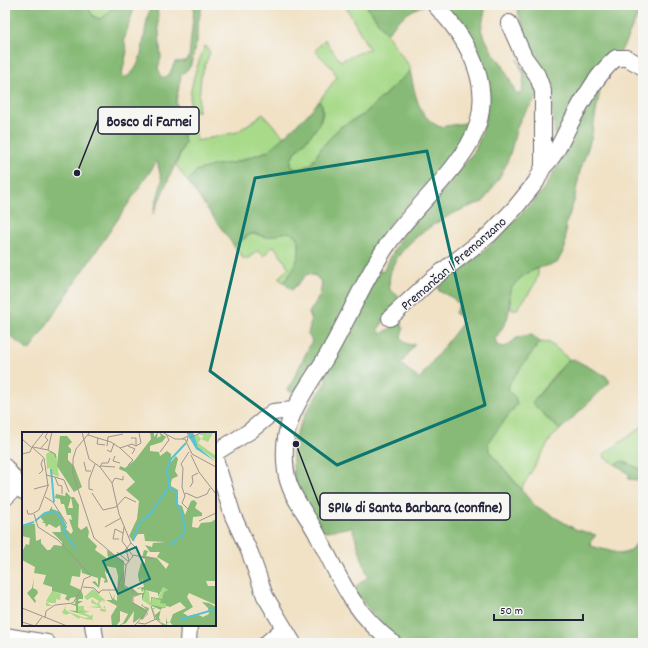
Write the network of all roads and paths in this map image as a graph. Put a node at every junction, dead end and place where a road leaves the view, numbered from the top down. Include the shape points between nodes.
1 (435, 5) edge
2 (509, 23) dead end
3 (643, 67) edge
4 (543, 167) junction
5 (390, 318) dead end
6 (293, 410) junction
7 (216, 452) edge
8 (216, 462) edge
9 (5, 467) edge
10 (20, 488) edge
11 (5, 498) edge
12 (93, 626) edge
13 (189, 626) edge
14 (283, 629) junction
15 (5, 636) edge
16 (381, 637) edge
17 (47, 643) edge
18 (96, 643) edge
19 (188, 643) edge
20 (267, 643) edge
21 (293, 643) edge
22 (394, 643) edge

1 - 6 street via 462,36 478,72 481,90 476,128 452,168 376,261 326,356
2 - 4 street, Premančan / Premanzano via 543,91
3 - 4 street, Premančan / Premanzano via 627,58 616,58 607,65 568,127 557,150
4 - 5 street, Premančan / Premanzano via 536,182 489,235 431,280
6 - 7 street via 273,412 250,431
6 - 16 street via 286,436 285,458 286,473 292,491 318,535 346,601
8 - 14 street via 233,516 250,553 265,596
9 - 10 street
10 - 11 street
12 - 18 street
13 - 19 street
14 - 20 street
14 - 21 street
15 - 17 street
16 - 22 street

